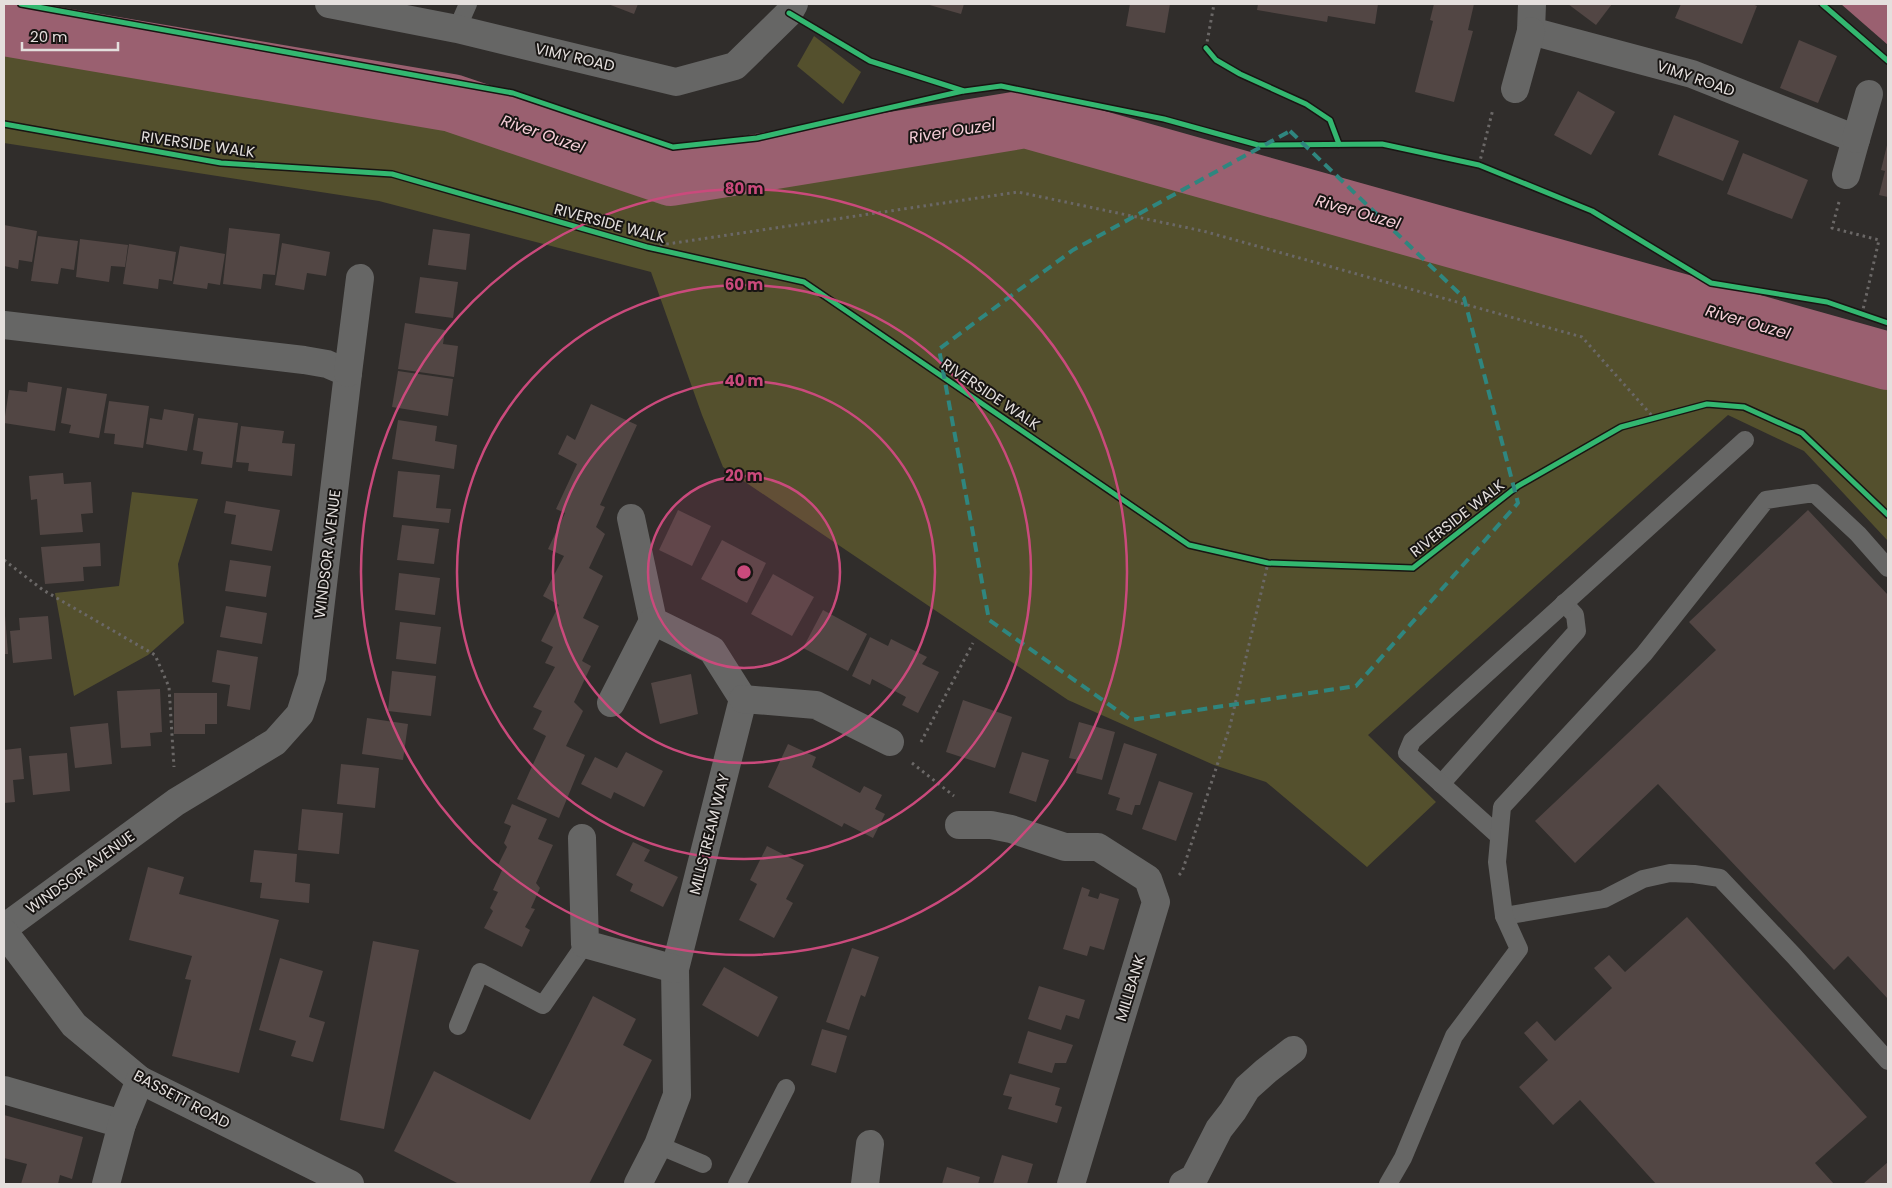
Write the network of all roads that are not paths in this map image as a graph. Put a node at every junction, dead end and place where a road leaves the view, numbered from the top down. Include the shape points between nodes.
1 (329, 4) edge
2 (468, 4) edge
3 (794, 4) edge
4 (1532, 4) edge
5 (457, 29) junction
6 (1531, 31) junction
7 (1515, 89) dead end
8 (1868, 94) dead end
9 (1856, 139) junction
10 (1846, 175) road end
11 (360, 278) dead end
12 (4, 325) edge
13 (348, 373) junction
14 (1745, 440) dead end
15 (631, 518) dead end
16 (1888, 568) edge
17 (1564, 603) junction
18 (653, 621) junction
19 (743, 699) junction
20 (611, 703) dead end
21 (890, 742) dead end
22 (1441, 784) junction
23 (959, 825) dead end
24 (1499, 836) junction
25 (582, 838) dead end
26 (1504, 916) junction
27 (4, 928) edge
28 (4, 932) edge
29 (585, 944) junction
30 (675, 969) junction
31 (458, 1026) dead end
32 (1293, 1050) dead end
33 (1888, 1061) edge
34 (140, 1080) junction
35 (786, 1088) dead end
36 (4, 1090) edge
37 (122, 1124) junction
38 (870, 1144) dead end
39 (658, 1145) junction
40 (703, 1164) dead end
41 (106, 1184) edge
42 (350, 1184) edge
43 (638, 1184) edge
44 (737, 1184) edge
45 (865, 1184) edge
46 (1071, 1184) edge
47 (1183, 1184) edge
48 (1388, 1184) edge

1 - 5 street, VIMY ROAD
2 - 5 lane
3 - 5 street, VIMY ROAD via 789,13 735,66 676,82
4 - 6 street
6 - 7 street
6 - 9 street, VIMY ROAD via 1692,74
8 - 9 street
9 - 10 street
11 - 13 street, WINDSOR AVENUE
12 - 13 street via 304,360 327,364
13 - 27 street, WINDSOR AVENUE via 312,677 300,714 275,742 176,802
14 - 17 lane
15 - 18 street
16 - 24 lane via 1858,534 1814,494 1766,500 1644,654 1502,808
17 - 22 lane via 1575,615 1577,631
17 - 22 lane via 1412,741 1407,754
18 - 19 street via 712,650
18 - 20 street
19 - 21 street via 816,706
19 - 30 street, MILLSTREAM WAY
22 - 24 lane
23 - 46 street, MILLBANK via 1011,829 1065,847 1098,847 1148,879 1156,902
24 - 26 lane via 1497,862
25 - 29 street
26 - 33 lane via 1604,899 1643,880 1670,873 1720,878
26 - 48 lane via 1519,949 1454,1036 1403,1158
28 - 34 street, BASSETT ROAD via 74,1025
29 - 30 street
29 - 31 lane via 543,1005 480,972
30 - 39 street, MILLSTREAM WAY via 677,1095
32 - 47 street via 1247,1088 1218,1129 1194,1178
34 - 37 street
34 - 42 street, BASSETT ROAD
35 - 44 lane
36 - 37 street
37 - 41 street
38 - 45 street
39 - 40 lane
39 - 43 street, MILLSTREAM WAY

